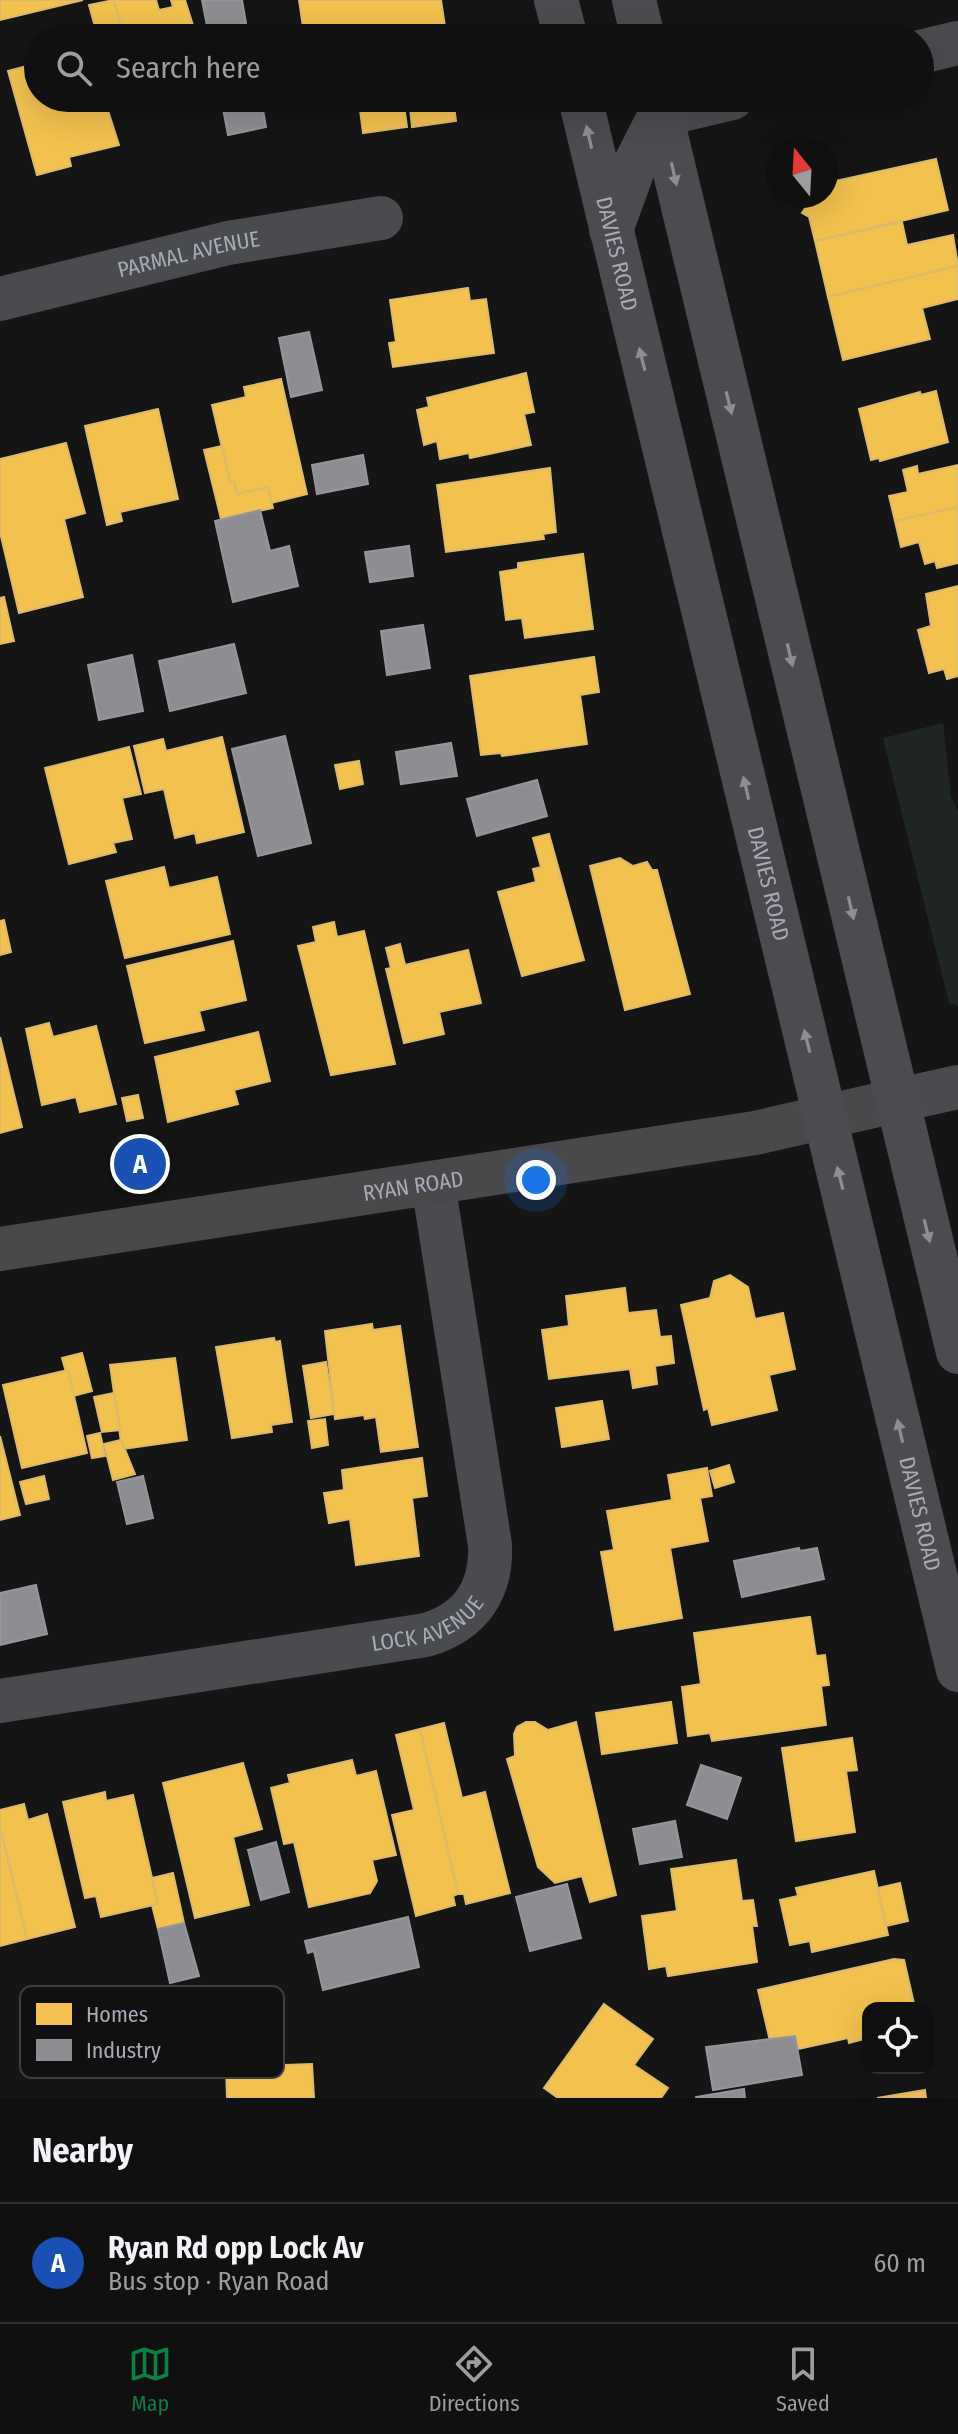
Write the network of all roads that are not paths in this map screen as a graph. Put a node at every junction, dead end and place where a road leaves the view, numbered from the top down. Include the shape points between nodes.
1 (556, 0) edge
2 (634, 0) edge
3 (562, 24) edge
4 (640, 24) edge
5 (958, 43) edge
6 (934, 49) edge
7 (583, 112) edge
8 (656, 112) edge
9 (659, 112) edge
10 (381, 218) dead end
11 (611, 230) junction
12 (0, 299) edge
13 (958, 1087) edge
14 (895, 1101) junction
15 (825, 1117) junction
16 (433, 1183) junction
17 (0, 1249) edge
18 (958, 1352) edge
19 (958, 1670) edge
20 (0, 1701) edge

1 - 3 highway
2 - 4 highway
5 - 6 street
11 -> 7 highway, DAVIES ROAD
8 - 11 highway
9 -> 14 highway
10 - 12 street, PARMAL AVENUE via 228,243
15 -> 11 highway, DAVIES ROAD
13 - 14 street
14 - 15 main road, RYAN ROAD
14 -> 18 highway
15 - 16 main road, RYAN ROAD via 745,1135
19 -> 15 highway, DAVIES ROAD
16 - 17 main road, RYAN ROAD
16 - 20 street, LOCK AVENUE via 490,1545 486,1588 473,1608 444,1630 426,1635

